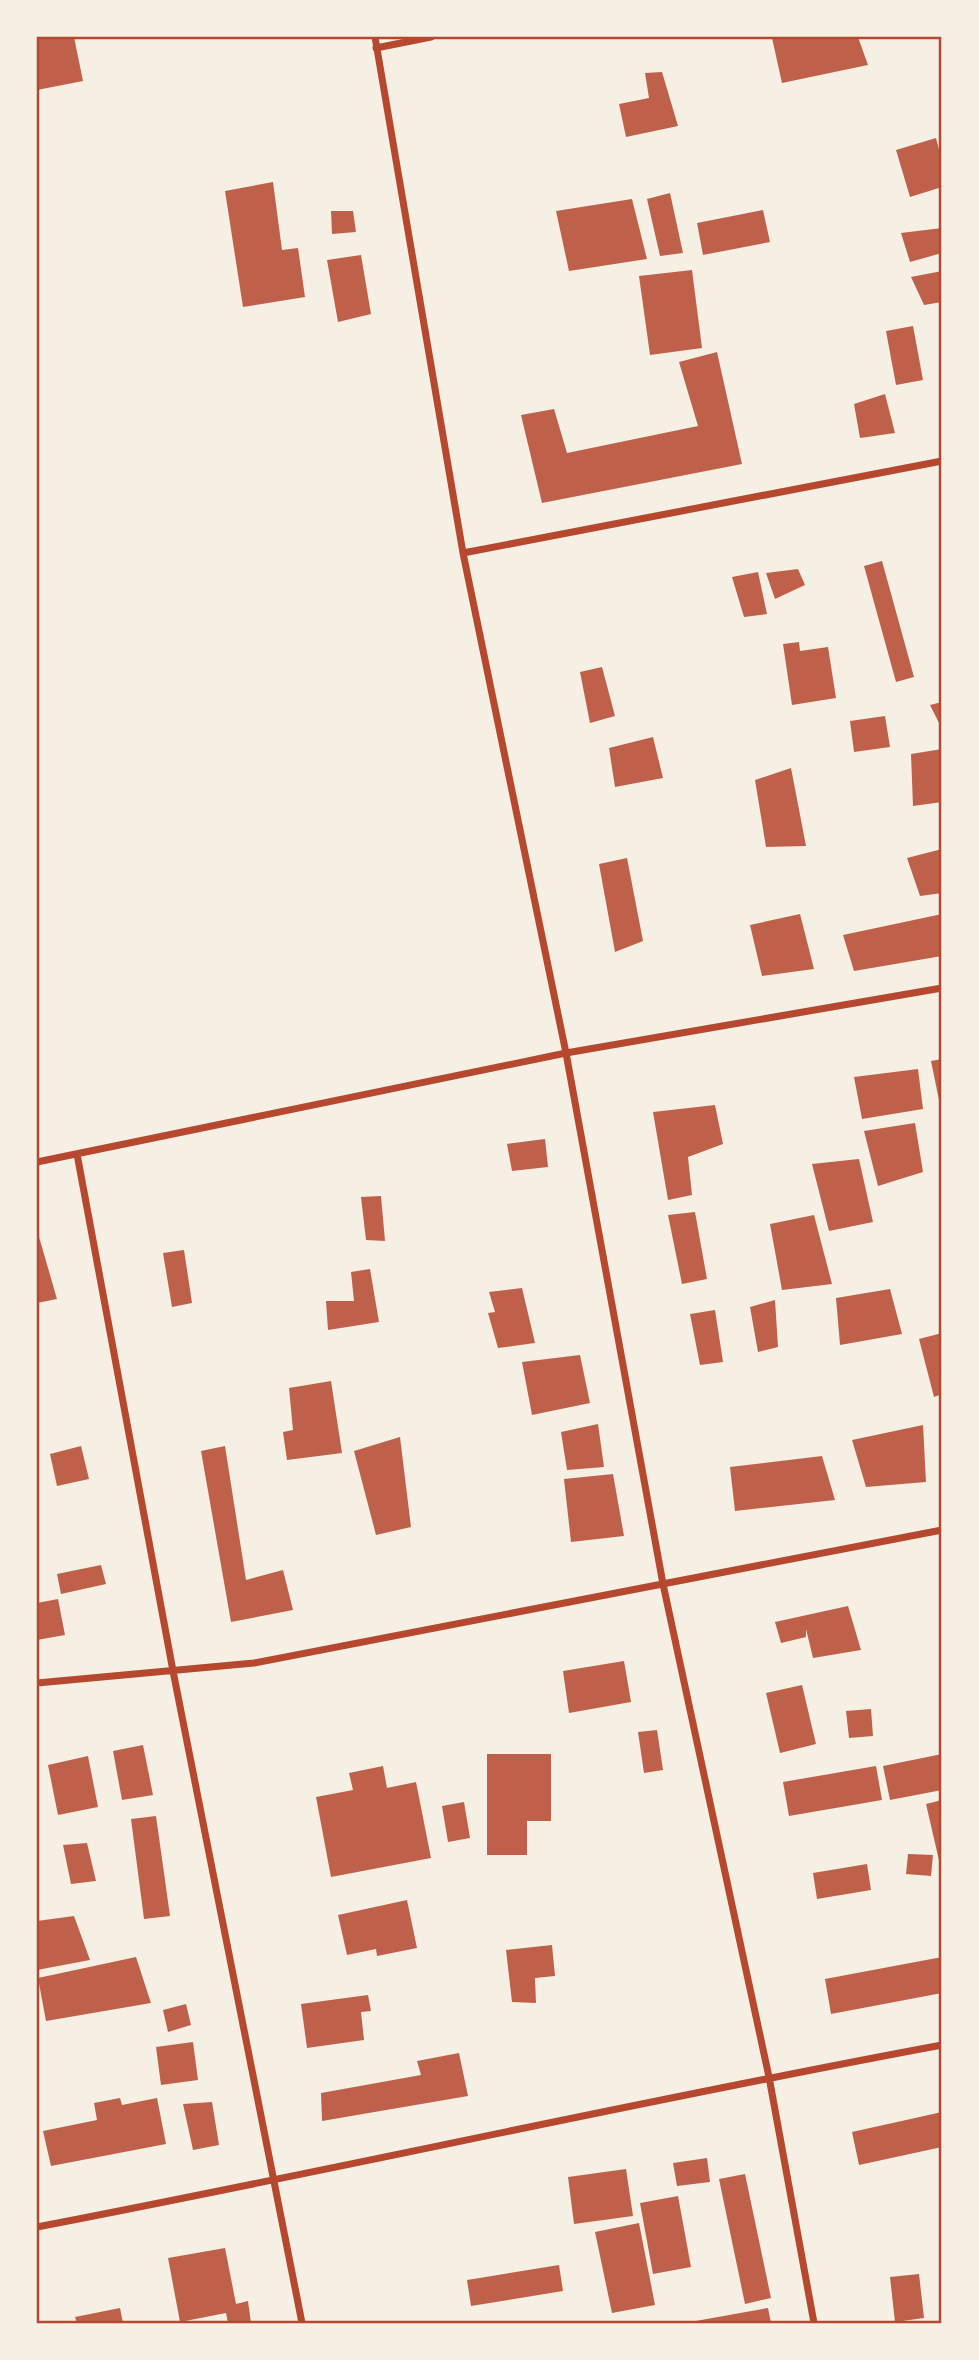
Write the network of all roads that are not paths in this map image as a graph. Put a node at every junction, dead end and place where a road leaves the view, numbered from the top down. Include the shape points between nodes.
1 (375, 37) edge
2 (431, 37) edge
3 (376, 48) junction
4 (942, 461) edge
5 (463, 553) junction
6 (942, 988) edge
7 (566, 1053) junction
8 (77, 1154) junction
9 (37, 1162) edge
10 (942, 1530) edge
11 (663, 1584) junction
12 (173, 1671) junction
13 (37, 1683) edge
14 (942, 2045) edge
15 (769, 2077) junction
16 (275, 2181) junction
17 (37, 2227) edge
18 (302, 2323) edge
19 (814, 2323) edge

1 - 3 street
2 - 3 street
3 - 5 street
4 - 5 street
5 - 7 street
6 - 7 street
7 - 8 street
7 - 11 street
8 - 9 street
8 - 12 street
10 - 11 street
11 - 12 street via 254,1663
11 - 15 street
12 - 13 street
12 - 16 street
14 - 15 street
15 - 16 street
15 - 19 street
16 - 17 street
16 - 18 street

